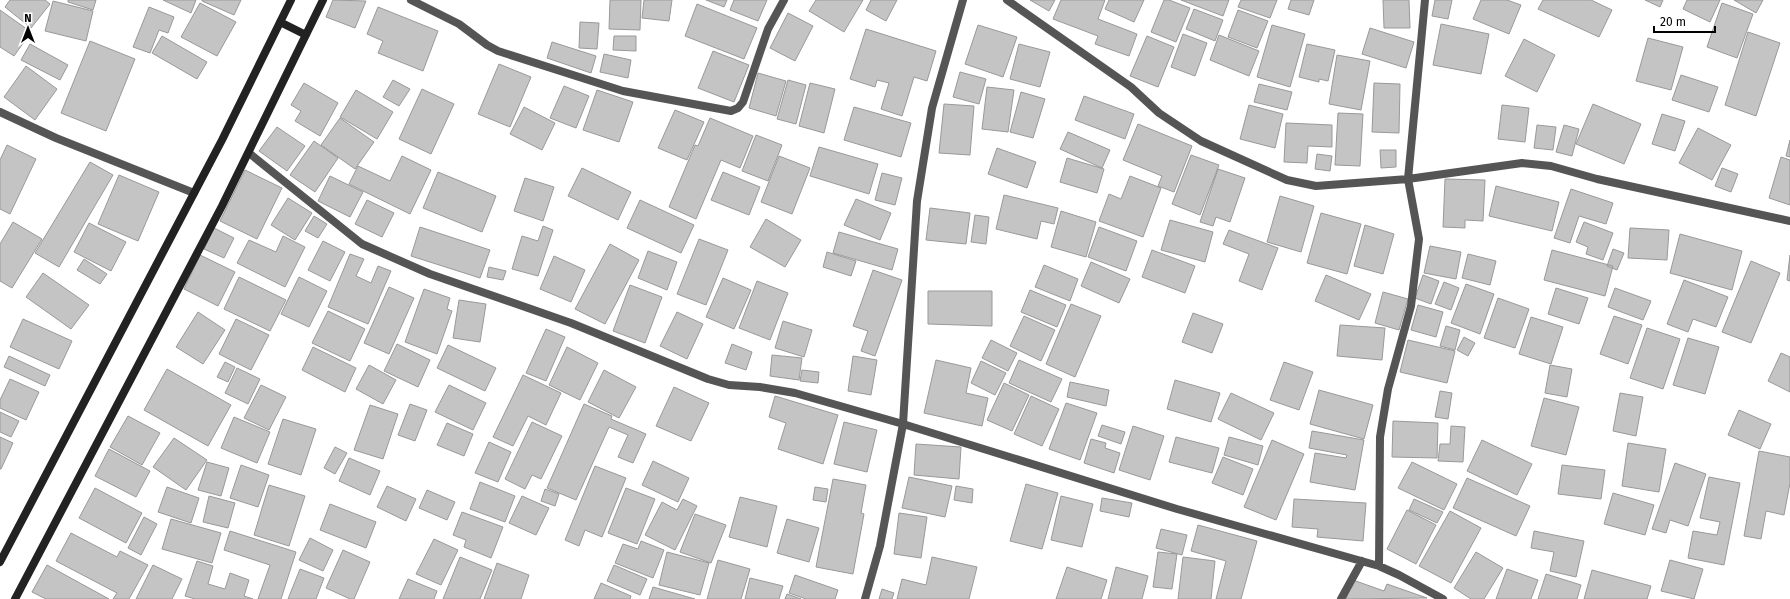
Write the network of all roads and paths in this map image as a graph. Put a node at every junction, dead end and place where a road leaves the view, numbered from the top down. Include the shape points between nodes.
1 (291, 0) edge
2 (323, 0) edge
3 (411, 0) edge
4 (784, 0) edge
5 (963, 0) edge
6 (1007, 0) edge
7 (1425, 0) edge
8 (280, 22) junction
9 (306, 35) junction
10 (0, 112) edge
11 (249, 153) junction
12 (1408, 179) junction
13 (194, 194) junction
14 (1790, 221) edge
15 (902, 424) junction
16 (1362, 561) junction
17 (0, 562) edge
18 (1379, 566) junction
19 (14, 599) edge
20 (865, 599) edge
21 (1341, 599) edge
22 (1443, 599) edge

1 - 8 main road
2 - 9 main road
3 - 4 street via 459,24 498,51 623,91 731,110 738,108 743,102 768,29
5 - 15 street via 932,108 917,201
6 - 12 street via 1131,87 1159,113 1201,141 1287,180 1316,186
7 - 12 street
8 - 9 main road
8 - 13 main road
9 - 11 main road
10 - 13 street via 56,138
11 - 15 street via 362,244 401,262 571,323 708,379 729,385 795,393
11 - 19 main road
12 - 14 street via 1522,162
12 - 18 street via 1419,239 1411,306 1388,389 1380,437
13 - 17 main road
15 - 16 street via 1177,509
15 - 20 street via 880,546
16 - 18 street
16 - 21 street
18 - 22 street

